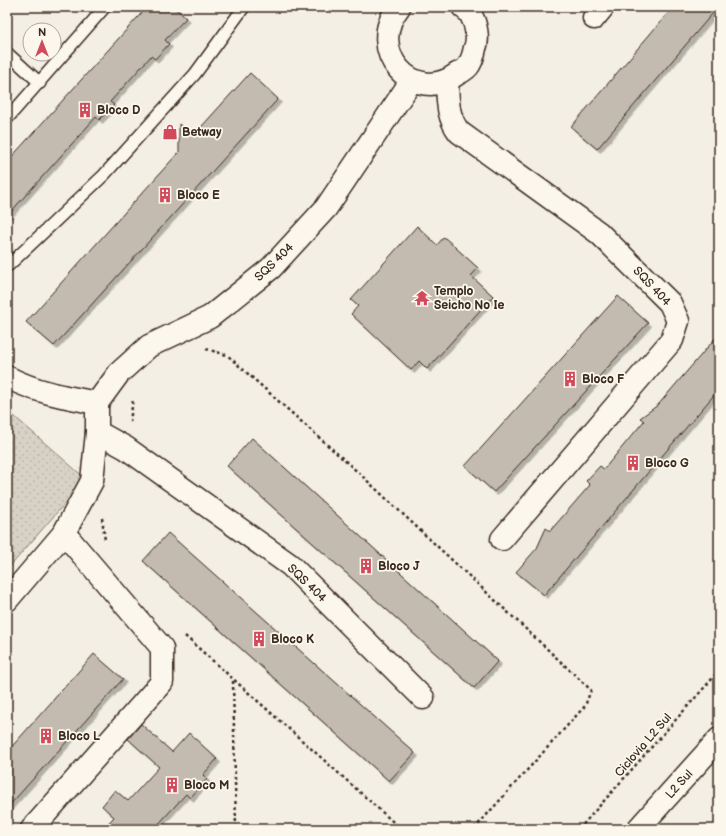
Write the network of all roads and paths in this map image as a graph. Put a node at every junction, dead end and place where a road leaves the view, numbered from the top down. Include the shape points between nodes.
1 (105, 7) edge
2 (244, 7) edge
3 (398, 7) edge
4 (470, 10) edge
5 (7, 53) edge
6 (412, 80) junction
7 (447, 82) junction
8 (40, 83) junction
9 (7, 118) edge
10 (9, 265) dead end
11 (7, 377) edge
12 (97, 403) junction
13 (97, 432) junction
14 (64, 533) junction
15 (502, 539) dead end
16 (7, 600) edge
17 (719, 671) edge
18 (233, 681) dead end
19 (591, 690) dead end
20 (423, 698) dead end
21 (719, 739) edge
22 (32, 829) edge
23 (236, 829) edge
24 (474, 829) edge
25 (579, 829) edge
26 (638, 829) edge

1 - 8 lane
2 - 10 lane via 195,74 104,175
3 - 6 street via 388,26 387,47 395,66
4 - 7 street via 478,40 469,66
5 - 8 lane
6 - 7 street via 429,84
6 - 12 street, SQS 404 via 326,208 271,268 210,317 148,346 119,373
7 - 15 street, SQS 404 via 451,122 459,132 600,233 670,303 678,321 672,340
8 - 9 lane
11 - 12 street via 28,388 55,396
12 - 13 street
13 - 14 street via 92,481
13 - 20 street, SQS 404 via 126,448 290,565
14 - 16 street
14 - 22 street via 162,648 162,682
17 - 25 path, Ciclovia L2 Sul
18 - 23 path
19 - 24 path via 585,706
21 - 26 street, L2 Sul

